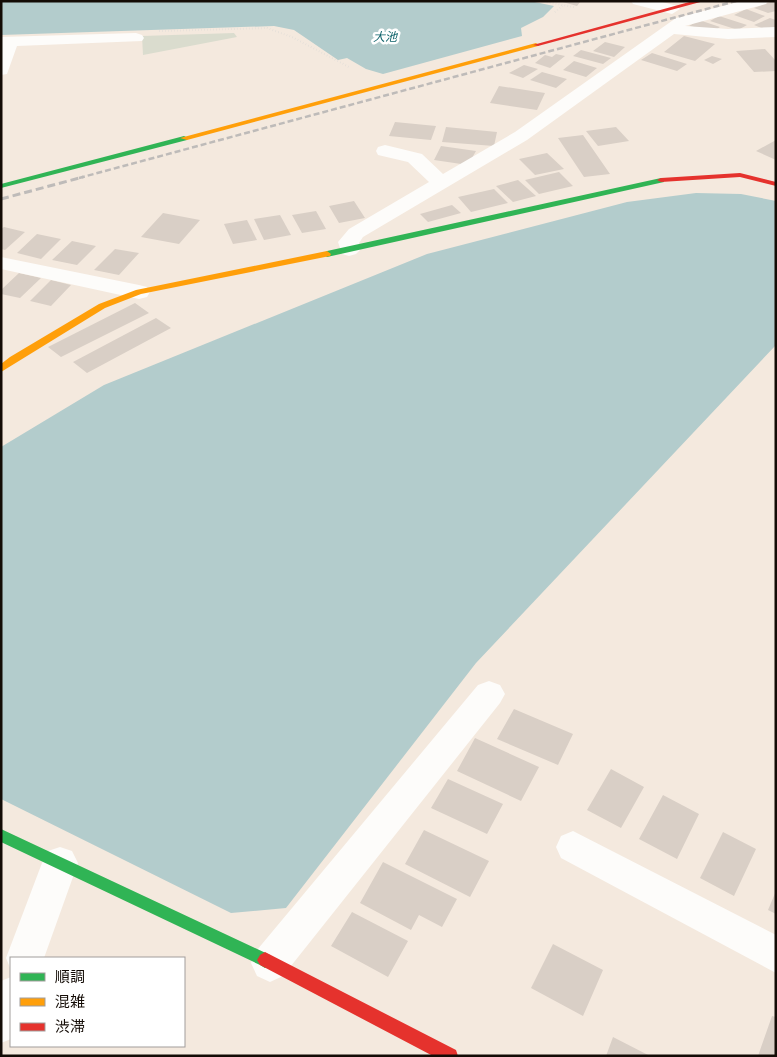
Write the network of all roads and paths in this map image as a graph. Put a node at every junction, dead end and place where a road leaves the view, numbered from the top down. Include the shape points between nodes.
1 (638, 1) edge
2 (701, 1) edge
3 (761, 1) edge
4 (563, 5) dead end
5 (672, 9) junction
6 (549, 18) dead end
7 (669, 30) junction
8 (159, 31) dead end
9 (776, 32) edge
10 (136, 38) dead end
11 (6, 42) edge
12 (1, 70) edge
13 (356, 71) dead end
14 (385, 151) dead end
15 (441, 183) junction
16 (776, 184) edge
17 (1, 186) edge
18 (349, 250) junction
19 (1, 263) edge
20 (139, 292) junction
21 (1, 369) edge
22 (489, 694) dead end
23 (1, 835) edge
24 (573, 847) dead end
25 (60, 863) junction
26 (776, 955) edge
27 (25, 957) edge
28 (270, 963) junction
29 (10, 999) edge
30 (1, 1024) edge
31 (450, 1056) edge

1 - 5 street
2 - 5 street
3 - 7 street via 682,21
4 - 6 path
5 - 17 street
7 - 9 street via 728,34
7 - 15 street via 521,136
8 - 13 path via 267,28 292,37
10 - 11 street
11 - 12 street
14 - 15 street via 415,158
15 - 18 street via 356,233 348,242
16 - 18 street via 740,176 669,178
18 - 20 street
19 - 20 street
20 - 21 street via 102,306
22 - 28 street
23 - 25 street
24 - 26 street
25 - 27 street
25 - 28 street
28 - 31 street
29 - 30 street

